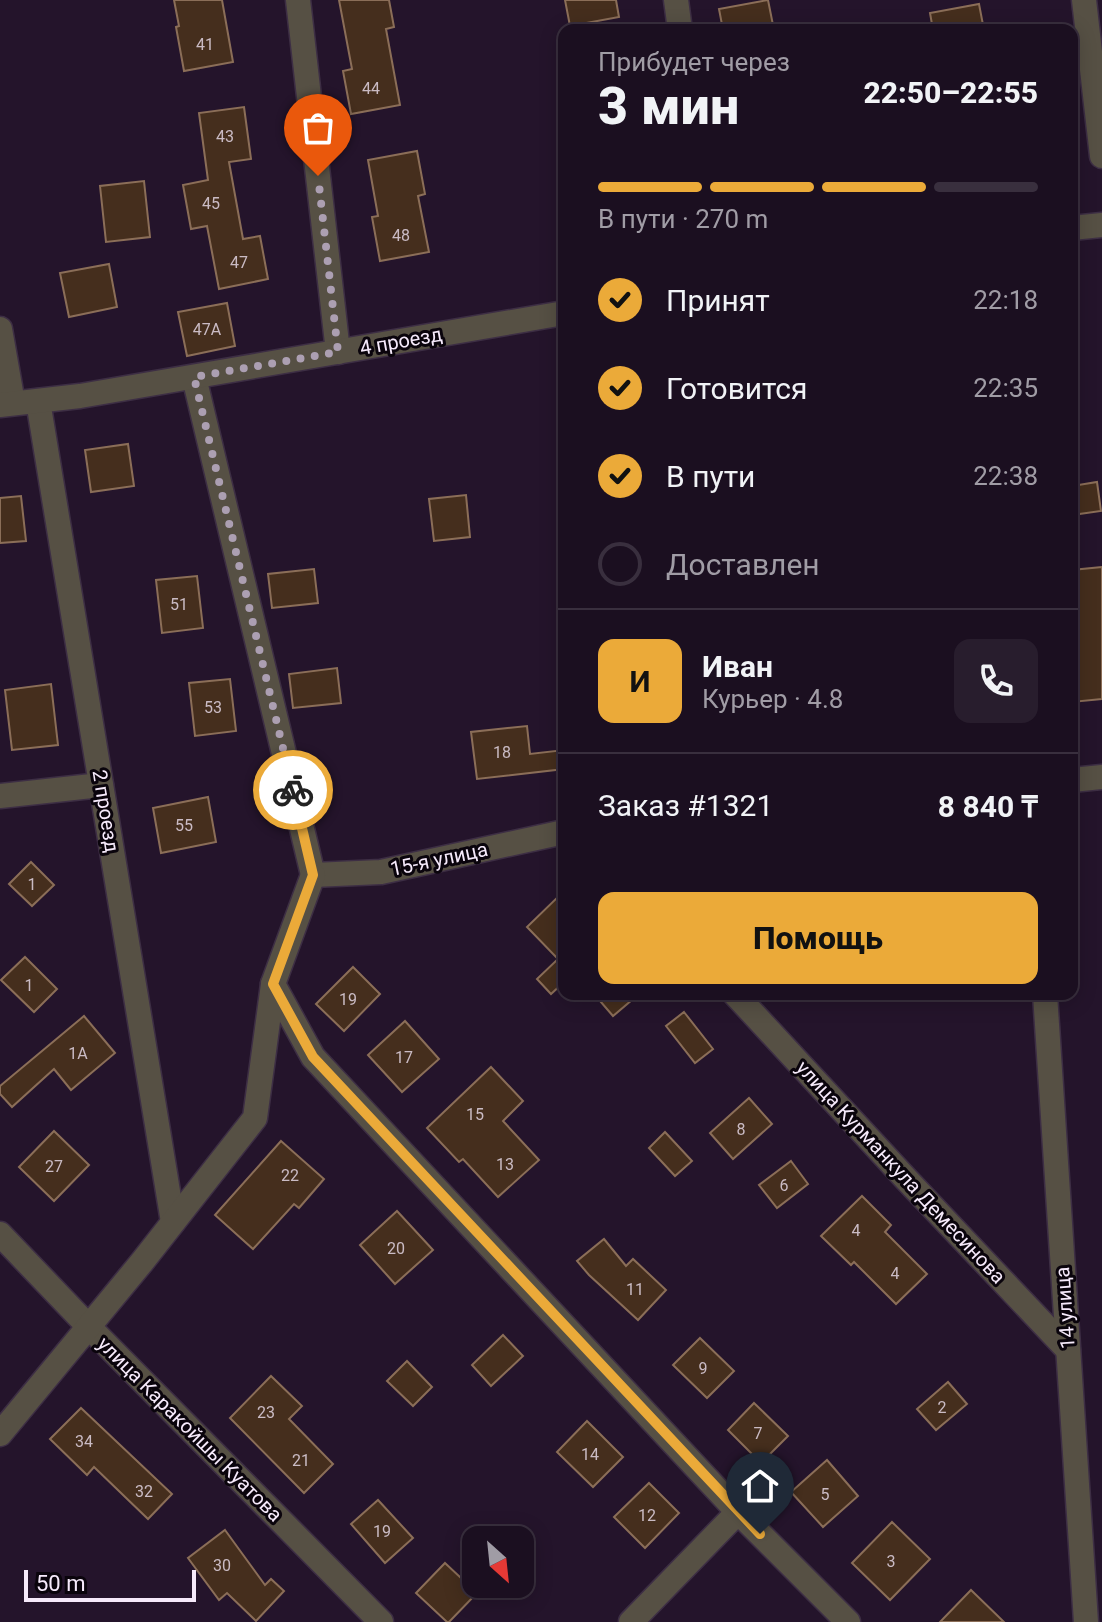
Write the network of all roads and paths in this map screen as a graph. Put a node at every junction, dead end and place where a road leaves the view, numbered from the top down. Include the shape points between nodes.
1 (298, 0) edge
2 (676, 0) edge
3 (1084, 0) edge
4 (679, 24) edge
5 (1102, 156) edge
6 (1102, 225) edge
7 (1078, 227) edge
8 (558, 314) edge
9 (0, 329) edge
10 (338, 352) junction
11 (194, 377) junction
12 (38, 401) junction
13 (6, 404) edge
14 (1102, 777) edge
15 (1078, 779) edge
16 (101, 785) junction
17 (0, 796) edge
18 (558, 833) edge
19 (313, 875) junction
20 (273, 984) junction
21 (741, 1000) edge
22 (1045, 1000) edge
23 (173, 1222) junction
24 (0, 1234) edge
25 (89, 1327) junction
26 (1068, 1350) junction
27 (0, 1434) edge
28 (738, 1512) junction
29 (1091, 1542) edge
30 (381, 1622) edge
31 (631, 1622) edge
32 (848, 1622) edge
33 (1086, 1622) edge

1 - 10 street
2 - 4 street
3 - 5 street
6 - 7 street
8 - 10 street, 4 проезд
9 - 13 street
10 - 11 street, 4 проезд
11 - 12 street, 4 проезд
11 - 19 street
12 - 13 street, 4 проезд
12 - 16 street, 2 проезд
14 - 15 street
16 - 17 street
16 - 23 street, 2 проезд
18 - 19 street, 15-я улица via 381,872
19 - 20 street
20 - 23 street via 255,1118
20 - 28 street via 313,1057
21 - 26 street, улица Курманкула Демесинова
22 - 26 street, 14 улица
23 - 25 street
24 - 25 street, улица Каракойшы Куатова
25 - 27 street
25 - 30 street, улица Каракойшы Куатова
26 - 29 street, 14 улица
28 - 31 street
28 - 32 street
29 - 33 street, 14 улица

